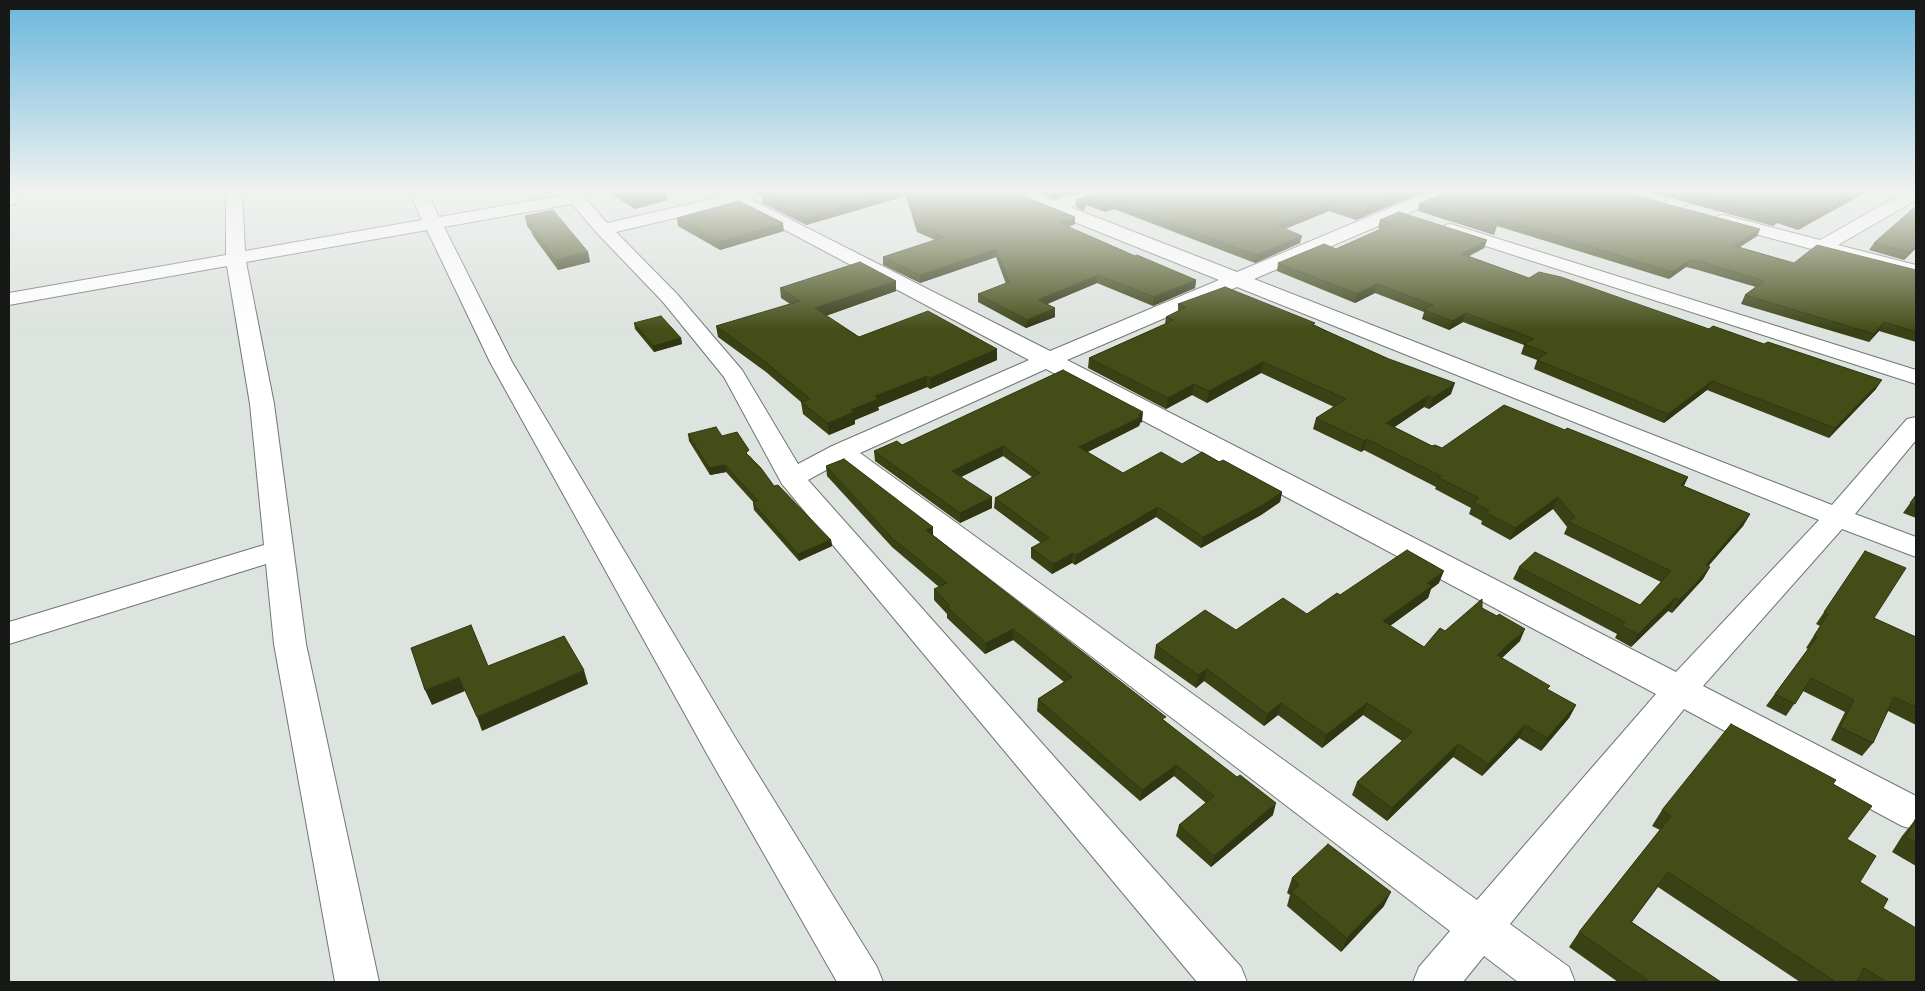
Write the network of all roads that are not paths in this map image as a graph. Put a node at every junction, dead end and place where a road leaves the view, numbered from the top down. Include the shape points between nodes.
1 (235, 237) edge
2 (315, 237) edge
3 (440, 237) edge
4 (611, 237) edge
5 (813, 237) edge
6 (1129, 237) edge
7 (1337, 237) edge
8 (1478, 237) edge
9 (1789, 237) edge
10 (1838, 237) edge
11 (1822, 246) junction
12 (236, 259) junction
13 (1916, 271) edge
14 (1236, 280) junction
15 (9, 299) edge
16 (1048, 360) junction
17 (1916, 377) edge
18 (1916, 424) edge
19 (841, 452) junction
20 (792, 478) junction
21 (1837, 517) junction
22 (1916, 548) edge
23 (279, 550) junction
24 (9, 633) edge
25 (1680, 690) junction
26 (1916, 814) edge
27 (1479, 928) junction
28 (357, 982) edge
29 (861, 982) edge
30 (1225, 982) edge
31 (1435, 982) edge
32 (1553, 982) edge

1 - 12 street
2 - 12 street
3 - 29 street via 501,362
4 - 20 street via 670,298 734,375
5 - 16 street
6 - 14 street
7 - 14 street
8 - 17 street
9 - 11 street
10 - 11 street
11 - 13 street
12 - 15 street
12 - 23 street via 262,404
14 - 16 street
14 - 21 street
16 - 19 street
16 - 25 street
18 - 21 street
19 - 20 street
19 - 27 street
20 - 30 street
21 - 22 street
21 - 25 street
23 - 24 street
23 - 28 street via 290,644
25 - 26 street
25 - 27 street
27 - 31 street
27 - 32 street

